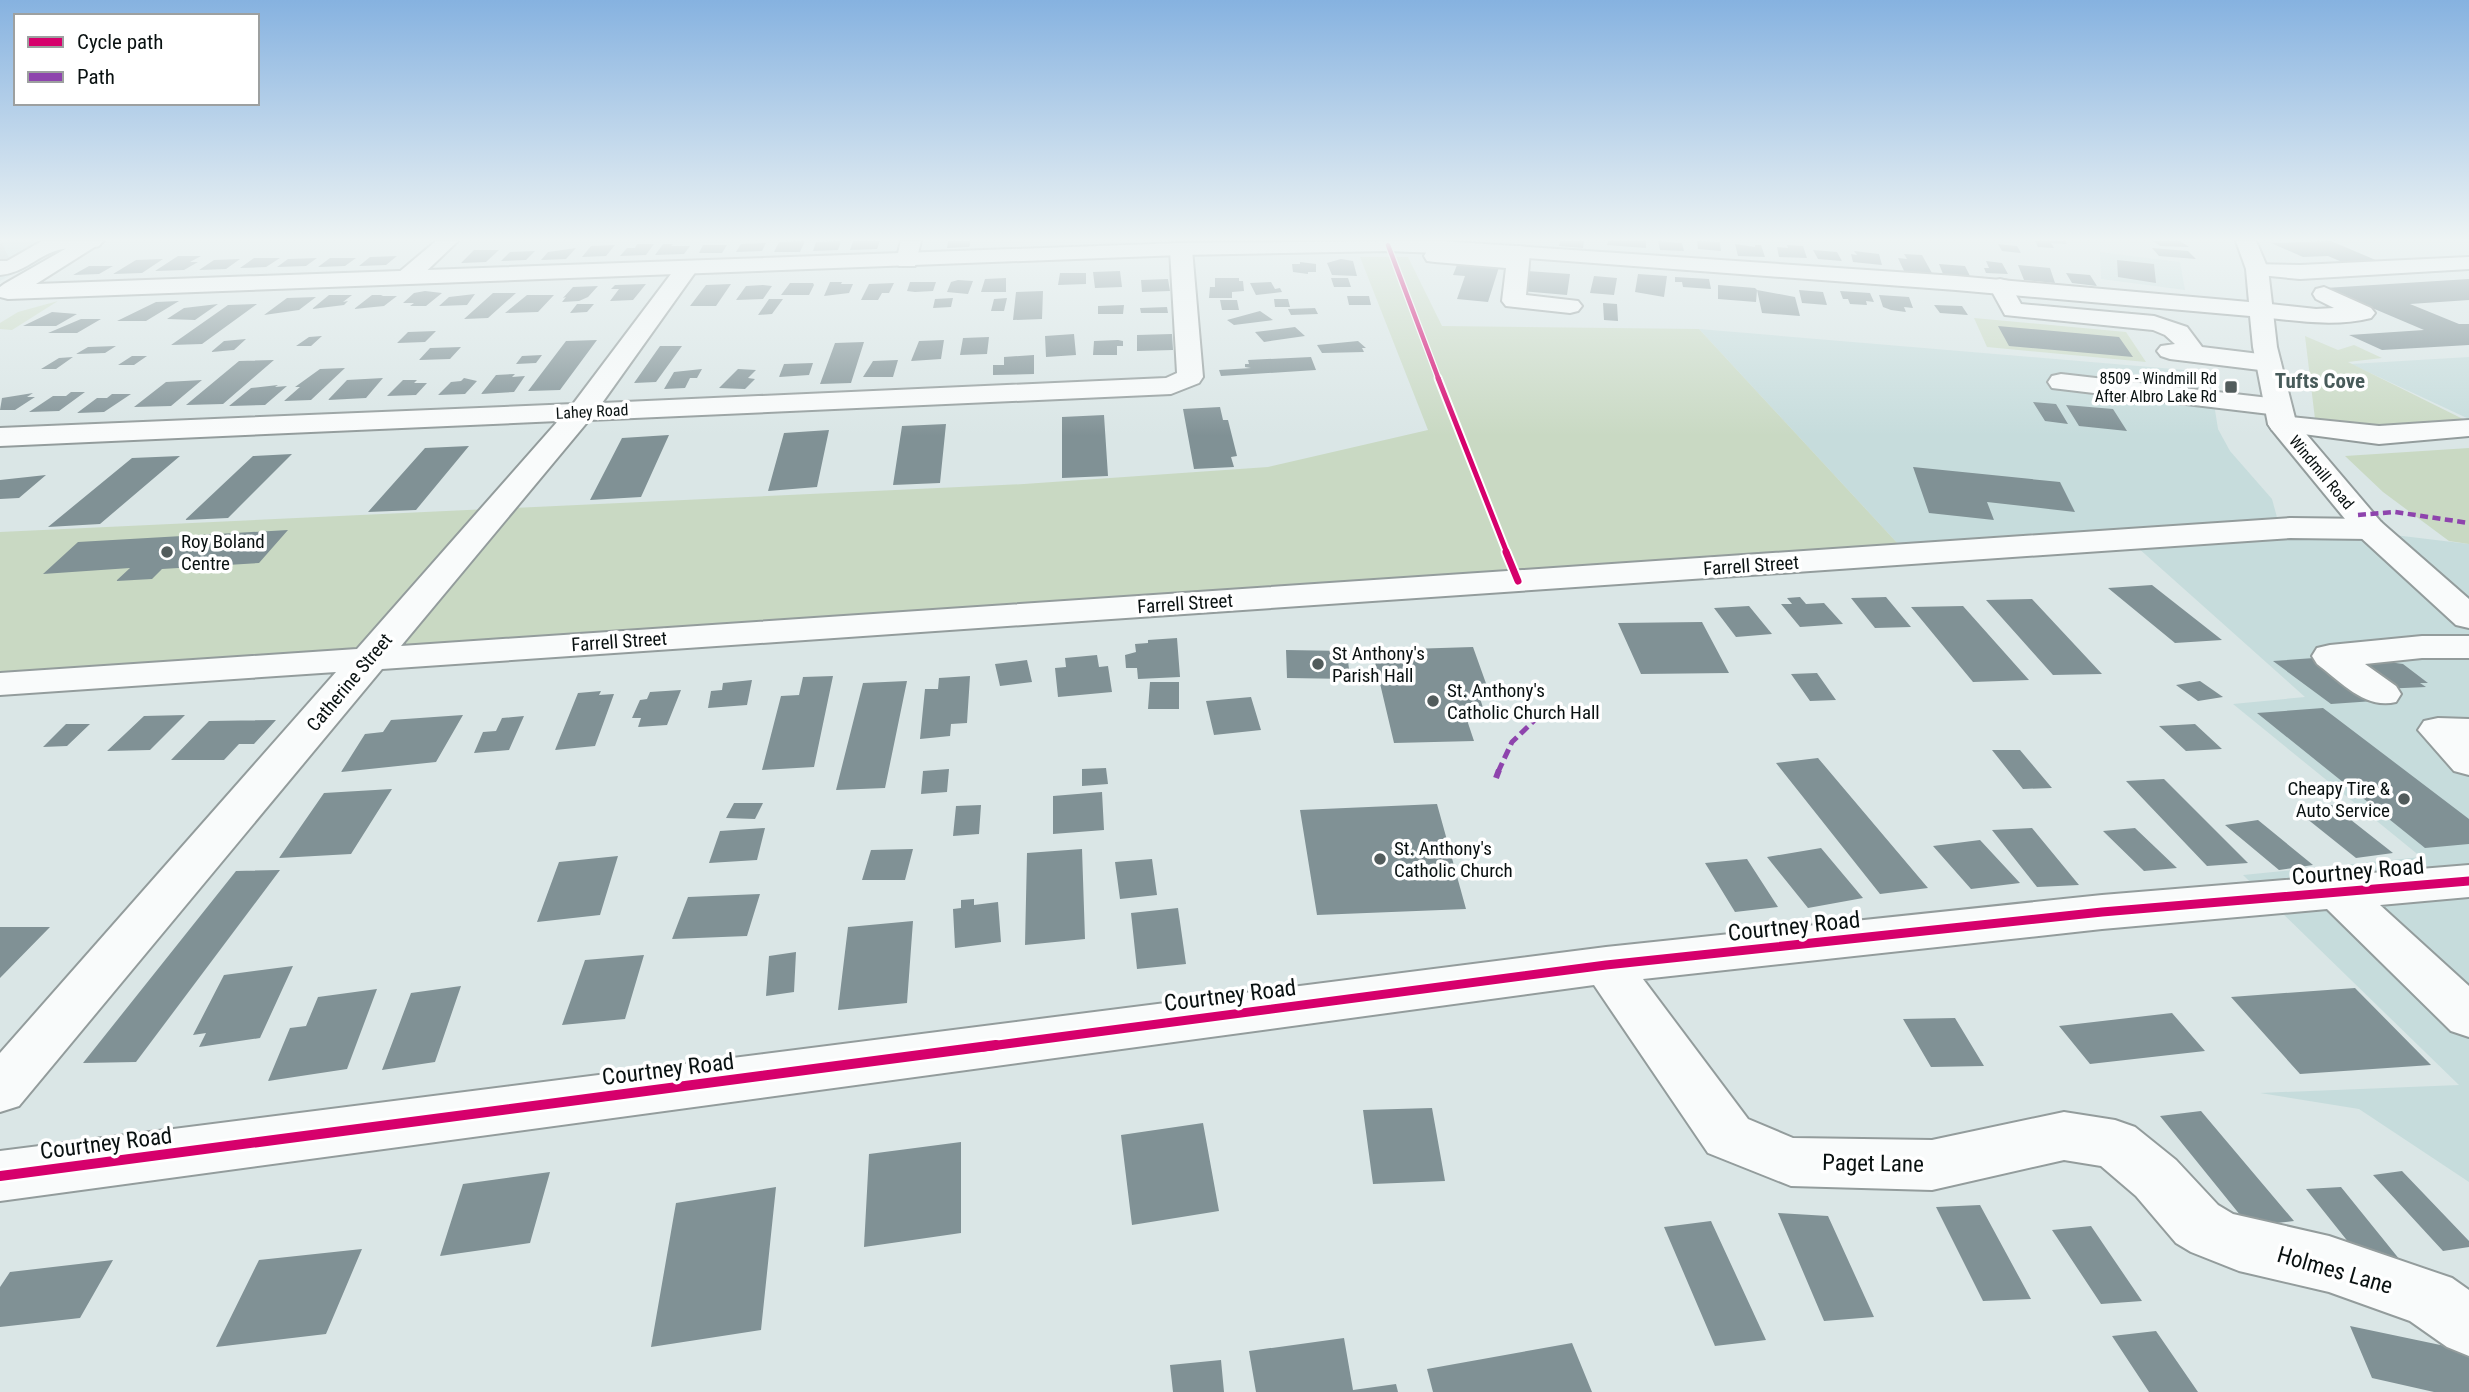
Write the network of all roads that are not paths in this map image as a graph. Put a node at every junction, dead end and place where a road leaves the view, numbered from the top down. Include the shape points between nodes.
1 (659, 306) edge
2 (1185, 306) edge
3 (2011, 306) edge
4 (2164, 306) edge
5 (2222, 306) edge
6 (2261, 306) edge
7 (2349, 306) edge
8 (2261, 310) junction
9 (2146, 349) dead end
10 (2193, 354) junction
11 (2267, 355) junction
12 (2061, 382) dead end
13 (581, 412) junction
14 (2280, 415) junction
15 (2469, 428) edge
16 (0, 437) edge
17 (2370, 529) junction
18 (2469, 617) edge
19 (2469, 647) edge
20 (368, 660) junction
21 (0, 684) edge
22 (2382, 694) dead end
23 (2469, 731) edge
24 (2469, 762) edge
25 (2469, 881) edge
26 (2337, 892) junction
27 (1606, 965) junction
28 (2469, 1017) edge
29 (0, 1090) edge
30 (0, 1176) edge
31 (2197, 1224) joint
32 (2469, 1326) edge

1 - 13 street, Catherine Street
2 - 13 street, Lahey Road via 1190,377 1171,386
3 - 10 street via 2013,310 2174,328
4 - 11 street via 2235,331
5 - 8 street
6 - 8 street, Windmill Road
7 - 8 street via 2363,313 2316,316
8 - 11 street, Windmill Road
9 - 10 street
10 - 11 street
11 - 14 street, Windmill Road
12 - 14 street
13 - 16 street, Lahey Road
13 - 20 street, Catherine Street
14 - 15 street via 2379,435
14 - 17 street, Windmill Road
17 - 18 street, Windmill Road
17 - 20 street, Farrell Street via 2290,528
19 - 22 street via 2330,656
20 - 21 street, Farrell Street
20 - 29 street, Catherine Street
23 - 24 street via 2438,730
25 - 26 street, Courtney Road
26 - 27 street, Courtney Road
26 - 28 street
27 - 30 street, Courtney Road
27 - 31 street, Paget Lane via 1728,1136 1791,1162 1932,1165 2064,1136 2115,1144 2156,1178
31 - 32 street, Holmes Lane via 2239,1244 2329,1264 2430,1299

